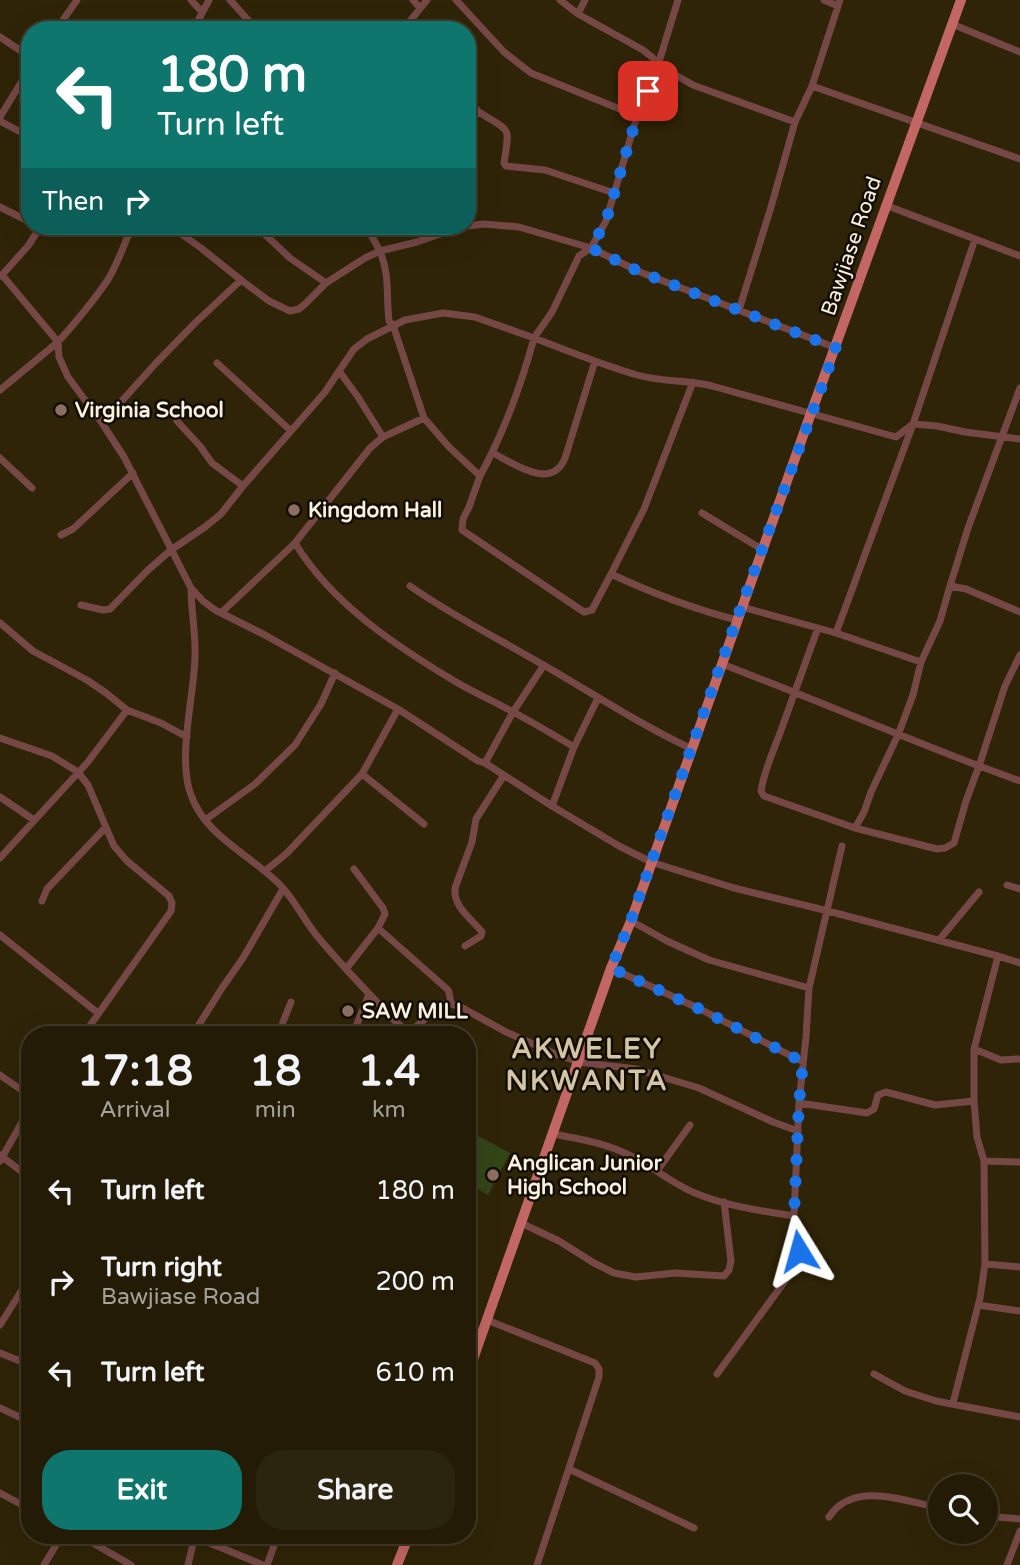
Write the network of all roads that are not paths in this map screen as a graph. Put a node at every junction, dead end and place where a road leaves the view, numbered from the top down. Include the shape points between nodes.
1 (77, 0) edge
2 (191, 0) edge
3 (209, 0) edge
4 (230, 0) edge
5 (413, 0) edge
6 (427, 0) edge
7 (456, 0) edge
8 (560, 0) edge
9 (586, 0) edge
10 (678, 0) edge
11 (824, 0) edge
12 (961, 0) edge
13 (839, 3) edge
14 (420, 8) junction
15 (202, 12) junction
16 (578, 14) junction
17 (62, 21) edge
18 (198, 21) edge
19 (249, 21) edge
20 (410, 21) edge
21 (475, 21) edge
22 (476, 22) edge
23 (952, 24) junction
24 (0, 37) edge
25 (21, 51) edge
26 (1020, 52) edge
27 (658, 65) junction
28 (21, 83) edge
29 (812, 86) junction
30 (476, 109) edge
31 (479, 112) junction
32 (476, 114) edge
33 (637, 116) junction
34 (0, 119) edge
35 (916, 121) junction
36 (794, 122) junction
37 (21, 132) edge
38 (1020, 159) edge
39 (614, 193) junction
40 (885, 205) junction
41 (0, 206) edge
42 (21, 217) edge
43 (476, 225) edge
44 (34, 235) edge
45 (128, 235) edge
46 (183, 235) edge
47 (266, 235) edge
48 (371, 235) edge
49 (435, 235) edge
50 (975, 239) junction
51 (591, 248) junction
52 (380, 251) junction
53 (1020, 256) edge
54 (1, 276) edge
55 (241, 280) junction
56 (326, 283) junction
57 (739, 310) junction
58 (393, 326) junction
59 (534, 338) junction
60 (58, 342) junction
61 (836, 348) junction
62 (595, 361) junction
63 (217, 363) dead end
64 (339, 371) junction
65 (693, 382) junction
66 (1020, 388) edge
67 (0, 390) edge
68 (811, 413) junction
69 (424, 418) junction
70 (177, 421) dead end
71 (102, 423) junction
72 (913, 424) junction
73 (291, 431) junction
74 (383, 437) junction
75 (1001, 438) junction
76 (1020, 439) edge
77 (493, 453) junction
78 (0, 458) edge
79 (134, 473) junction
80 (480, 476) junction
81 (243, 486) junction
82 (32, 488) dead end
83 (702, 513) dead end
84 (61, 535) dead end
85 (295, 543) junction
86 (171, 550) junction
87 (763, 550) junction
88 (611, 574) junction
89 (410, 586) dead end
90 (950, 586) junction
91 (191, 588) junction
92 (82, 605) dead end
93 (741, 607) junction
94 (222, 612) junction
95 (1020, 612) edge
96 (737, 620) junction
97 (0, 623) edge
98 (818, 628) junction
99 (836, 633) junction
100 (1020, 654) edge
101 (921, 662) junction
102 (722, 664) junction
103 (544, 666) junction
104 (335, 674) junction
105 (794, 692) junction
106 (598, 698) junction
107 (398, 709) junction
108 (127, 710) junction
109 (513, 712) junction
110 (898, 736) junction
111 (187, 737) junction
112 (0, 738) edge
113 (573, 747) junction
114 (692, 749) junction
115 (485, 763) junction
116 (979, 766) junction
117 (78, 772) junction
118 (362, 775) junction
119 (504, 775) junction
120 (1020, 781) edge
121 (0, 797) edge
122 (552, 806) junction
123 (34, 820) junction
124 (205, 820) junction
125 (424, 824) dead end
126 (106, 827) junction
127 (855, 828) junction
128 (842, 846) dead end
129 (0, 858) edge
130 (651, 862) junction
131 (354, 869) dead end
132 (265, 871) junction
133 (1007, 886) dead end
134 (283, 889) junction
135 (1020, 889) edge
136 (979, 892) dead end
137 (42, 901) dead end
138 (828, 911) junction
139 (631, 920) junction
140 (378, 928) junction
141 (0, 935) edge
142 (939, 940) junction
143 (465, 946) dead end
144 (998, 956) junction
145 (1020, 963) edge
146 (611, 968) junction
147 (346, 969) junction
148 (809, 988) junction
149 (369, 994) junction
150 (291, 1002) dead end
151 (451, 1004) junction
152 (98, 1013) junction
153 (89, 1026) edge
154 (198, 1026) edge
155 (282, 1026) edge
156 (356, 1026) edge
157 (401, 1026) edge
158 (418, 1026) edge
159 (974, 1049) junction
160 (1020, 1059) edge
161 (579, 1062) junction
162 (803, 1062) junction
163 (0, 1075) edge
164 (21, 1090) edge
165 (974, 1101) junction
166 (799, 1103) junction
167 (21, 1122) edge
168 (690, 1125) dead end
169 (798, 1131) junction
170 (553, 1134) junction
171 (1, 1158) edge
172 (984, 1161) junction
173 (1020, 1162) edge
174 (657, 1171) junction
175 (21, 1172) edge
176 (724, 1202) junction
177 (794, 1216) junction
178 (521, 1223) junction
179 (985, 1264) junction
180 (1020, 1267) edge
181 (21, 1291) edge
182 (978, 1305) junction
183 (1020, 1311) edge
184 (487, 1320) junction
185 (0, 1325) edge
186 (476, 1351) edge
187 (0, 1353) edge
188 (21, 1362) edge
189 (717, 1374) dead end
190 (874, 1374) dead end
191 (953, 1403) junction
192 (0, 1408) edge
193 (1020, 1417) edge
194 (21, 1418) edge
195 (569, 1469) junction
196 (0, 1493) edge
197 (21, 1505) edge
198 (928, 1506) edge
199 (829, 1517) dead end
200 (998, 1517) edge
201 (1020, 1519) edge
202 (694, 1528) dead end
203 (1020, 1531) edge
204 (57, 1544) edge
205 (95, 1544) edge
206 (193, 1544) edge
207 (214, 1544) edge
208 (274, 1544) edge
209 (405, 1544) edge
210 (44, 1565) edge
211 (131, 1565) edge
212 (188, 1565) edge
213 (265, 1565) edge
214 (397, 1565) edge
215 (537, 1565) edge
216 (1007, 1565) edge

1 - 17 street
2 - 15 street
3 - 15 street
4 - 19 street
5 - 14 street
6 - 14 street
7 - 21 street
8 - 16 street
9 - 16 street
10 - 27 street
11 - 13 street
12 - 23 main road, Bawjiase Road
13 - 29 street
14 - 20 street
15 - 18 street
16 - 27 street via 643,50
22 - 33 street via 531,73
23 - 26 street
23 - 35 main road, Bawjiase Road
24 - 25 street
27 - 33 street
27 - 36 street via 693,85
28 - 34 street
29 - 35 street
29 - 36 street
30 - 31 street
31 - 32 street
31 - 39 street via 506,129 506,166 545,170
33 - 39 street
34 - 37 street
35 - 38 street
35 - 40 main road, Bawjiase Road
36 - 57 street
39 - 51 street
40 - 50 street
40 - 61 main road, Bawjiase Road
41 - 42 street
43 - 51 street via 519,227
44 - 54 street
45 - 60 street via 107,281
46 - 55 street
47 - 56 street
48 - 52 street
49 - 52 street
50 - 53 street
50 - 72 street
51 - 57 street
51 - 59 street via 579,256
52 - 56 street
52 - 58 street via 386,265
54 - 60 street
55 - 56 street via 290,311 299,309
55 - 71 street
57 - 61 street
58 - 59 street via 443,313 475,317
58 - 64 street via 354,349
58 - 69 street
59 - 62 street
59 - 77 street via 522,383
60 - 67 street
60 - 71 street via 68,377
61 - 68 main road, Bawjiase Road
62 - 65 street via 636,375
62 - 77 street via 565,458 556,471 529,471
63 - 73 street
64 - 73 street
64 - 74 street
65 - 68 street
65 - 88 street via 644,509
66 - 75 street
68 - 72 street via 896,437
68 - 87 main road, Bawjiase Road
69 - 74 street
69 - 80 street
70 - 81 street via 212,463
71 - 79 street
72 - 75 street
72 - 99 street
73 - 81 street
74 - 85 street
75 - 76 street
75 - 90 street
77 - 80 street
78 - 82 street
79 - 84 street
79 - 86 street
80 - 88 street via 462,530 584,611 592,610
81 - 86 street via 221,514
83 - 87 street
85 - 94 street
85 - 109 street via 330,590 363,619 410,653
86 - 91 street
86 - 92 street via 110,609
87 - 93 main road, Bawjiase Road
88 - 96 street via 650,592
89 - 103 street
90 - 95 street
90 - 101 street
91 - 94 street
91 - 111 street via 195,655
93 - 96 main road, Bawjiase Road
93 - 98 street
94 - 104 street
96 - 102 main road, Bawjiase Road
97 - 108 street via 33,651 87,680
98 - 99 street
98 - 105 street
99 - 101 street
100 - 116 street
101 - 110 street
102 - 105 street
102 - 114 main road, Bawjiase Road
103 - 106 street
103 - 109 street
104 - 107 street
104 - 124 street via 295,746 255,784
105 - 110 street
105 - 127 street via 761,791 764,796
106 - 113 street
106 - 114 street
107 - 115 street
107 - 118 street
108 - 111 street
108 - 117 street
109 - 113 street
109 - 115 street
110 - 116 street
110 - 127 street
111 - 124 street via 190,793
112 - 117 street via 52,756
113 - 122 street
114 - 130 main road, Bawjiase Road
115 - 119 street
116 - 120 street
116 - 127 street via 950,846 937,849
117 - 123 street
117 - 126 street
118 - 125 street
118 - 132 street
119 - 122 street
119 - 143 street via 476,819 455,888 459,905 482,932
121 - 123 street
122 - 130 street
123 - 129 street
124 - 132 street
126 - 137 street via 47,889
126 - 152 street via 119,852 172,903 171,911
128 - 138 street
130 - 138 street
130 - 139 main road, Bawjiase Road
131 - 140 street via 383,908
132 - 134 street
133 - 135 street
134 - 147 street
134 - 154 street
136 - 142 street
138 - 142 street
138 - 148 street
139 - 146 main road, Bawjiase Road
139 - 148 street via 709,960
140 - 147 street
140 - 151 street via 447,989
141 - 152 street
142 - 144 street
144 - 145 street
144 - 159 street
146 - 161 main road, Bawjiase Road
146 - 162 street
147 - 149 street
148 - 162 street
149 - 156 street
149 - 157 street
150 - 155 street
151 - 158 street via 442,1004
151 - 161 street
152 - 153 street
159 - 160 street via 1001,1060
159 - 165 street
161 - 169 street via 636,1069 689,1085
161 - 170 main road, Bawjiase Road
162 - 166 street
163 - 164 street
165 - 166 street via 934,1105 886,1092 878,1095 874,1109 867,1113
165 - 172 street
166 - 169 street
167 - 171 street
168 - 174 street
169 - 177 street
170 - 174 street via 603,1143
170 - 178 main road, Bawjiase Road
171 - 175 street
172 - 173 street
172 - 179 street
174 - 176 street via 683,1188
176 - 177 street
176 - 178 street via 731,1261 724,1276 614,1273
177 - 189 street via 799,1251 796,1266
178 - 184 main road, Bawjiase Road
179 - 180 street
179 - 182 street
181 - 185 street
182 - 183 street
182 - 191 street
184 - 186 main road, Bawjiase Road
184 - 195 street via 597,1365 599,1377
187 - 188 street
190 - 191 street via 905,1391
191 - 193 street
192 - 194 street
195 - 202 street
195 - 215 street
196 - 197 street
198 - 199 street via 861,1495 846,1500
200 - 201 street
203 - 216 street
204 - 210 street
205 - 211 street
206 - 212 street
207 - 213 street
208 - 213 street
209 - 214 main road

